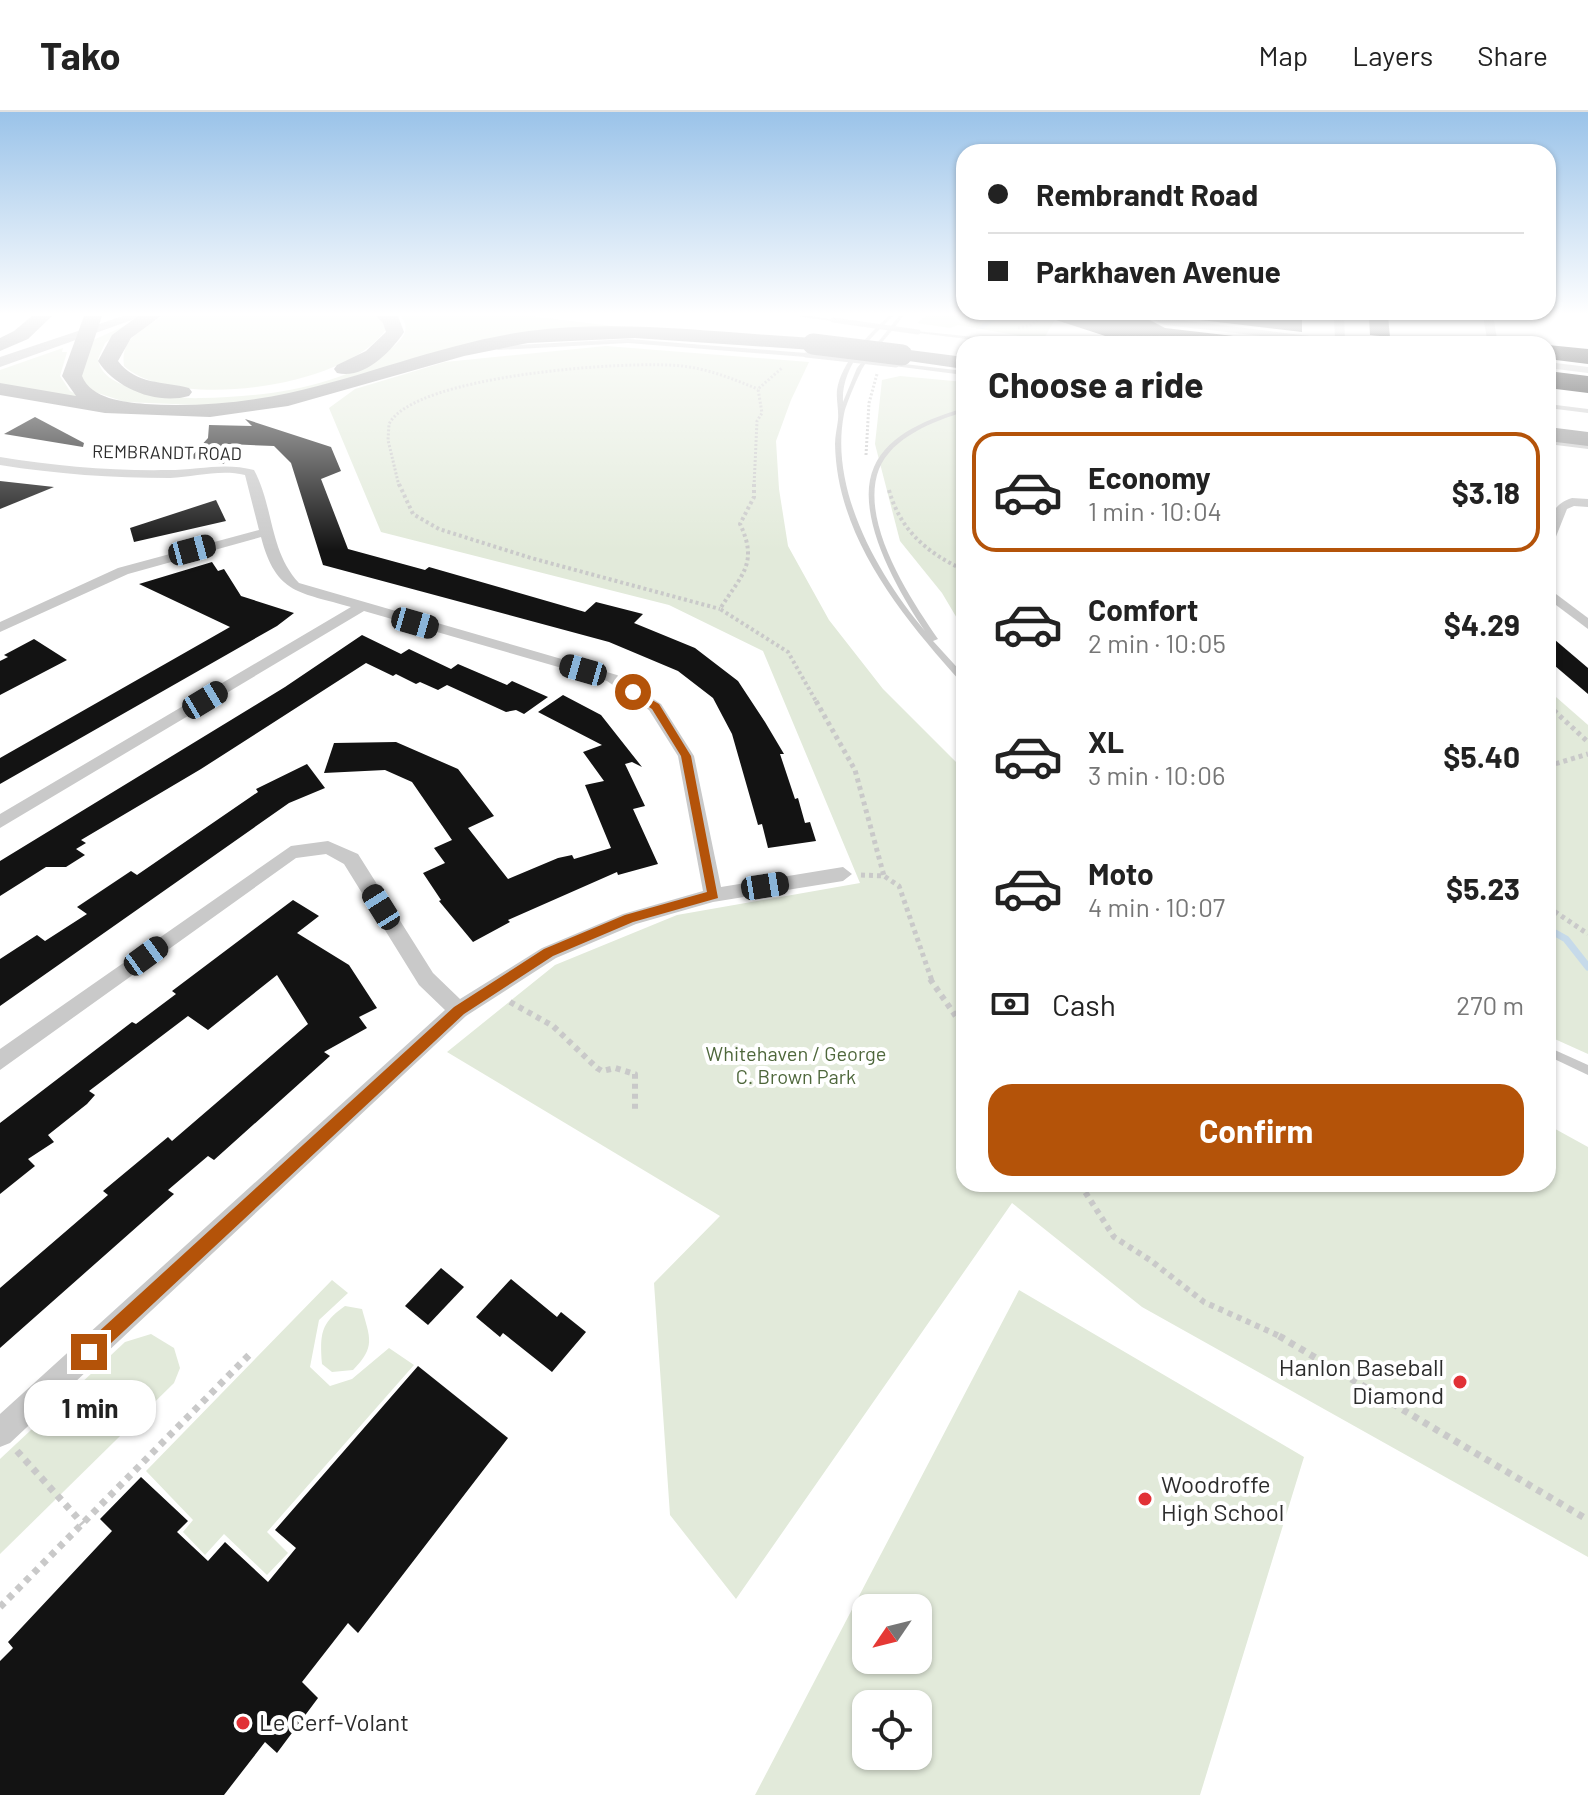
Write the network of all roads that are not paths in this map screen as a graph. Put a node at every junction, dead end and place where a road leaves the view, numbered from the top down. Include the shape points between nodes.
1 (35, 395) edge
2 (87, 395) edge
3 (310, 395) edge
4 (840, 395) edge
5 (849, 395) edge
6 (114, 407) junction
7 (1556, 407) edge
8 (1588, 411) edge
9 (956, 413) edge
10 (841, 415) junction
11 (1556, 418) edge
12 (1588, 421) edge
13 (1556, 435) edge
14 (1588, 439) edge
15 (1556, 443) edge
16 (1588, 447) edge
17 (1, 461) edge
18 (1588, 503) edge
19 (1556, 518) edge
20 (265, 532) junction
21 (1556, 599) edge
22 (359, 608) junction
23 (1588, 625) edge
24 (0, 628) edge
25 (956, 669) edge
26 (956, 671) edge
27 (0, 822) edge
28 (843, 874) road end
29 (713, 895) junction
30 (459, 1010) junction
31 (1556, 1055) edge
32 (0, 1061) edge
33 (1588, 1070) edge
34 (0, 1433) edge

1 - 6 highway
2 - 6 highway
3 - 6 highway via 176,412
4 - 10 lane
5 - 10 lane
7 - 8 lane
9 - 25 lane via 896,444 877,467 873,499 892,567
10 - 26 lane via 842,480 868,552 918,629
11 - 12 highway
13 - 14 highway
15 - 16 lane
17 - 20 street, REMBRANDT ROAD via 124,474 240,469 250,473 257,487
18 - 19 street via 1566,504
20 - 22 street, REMBRANDT ROAD via 283,577 294,586
20 - 24 street via 123,571
21 - 23 street
22 - 27 street
22 - 29 street, REMBRANDT ROAD via 612,678 655,707 686,756
28 - 29 street
29 - 30 street via 630,919 549,953
30 - 32 street via 426,979 351,859 328,847 291,852
30 - 34 street
31 - 33 lane

